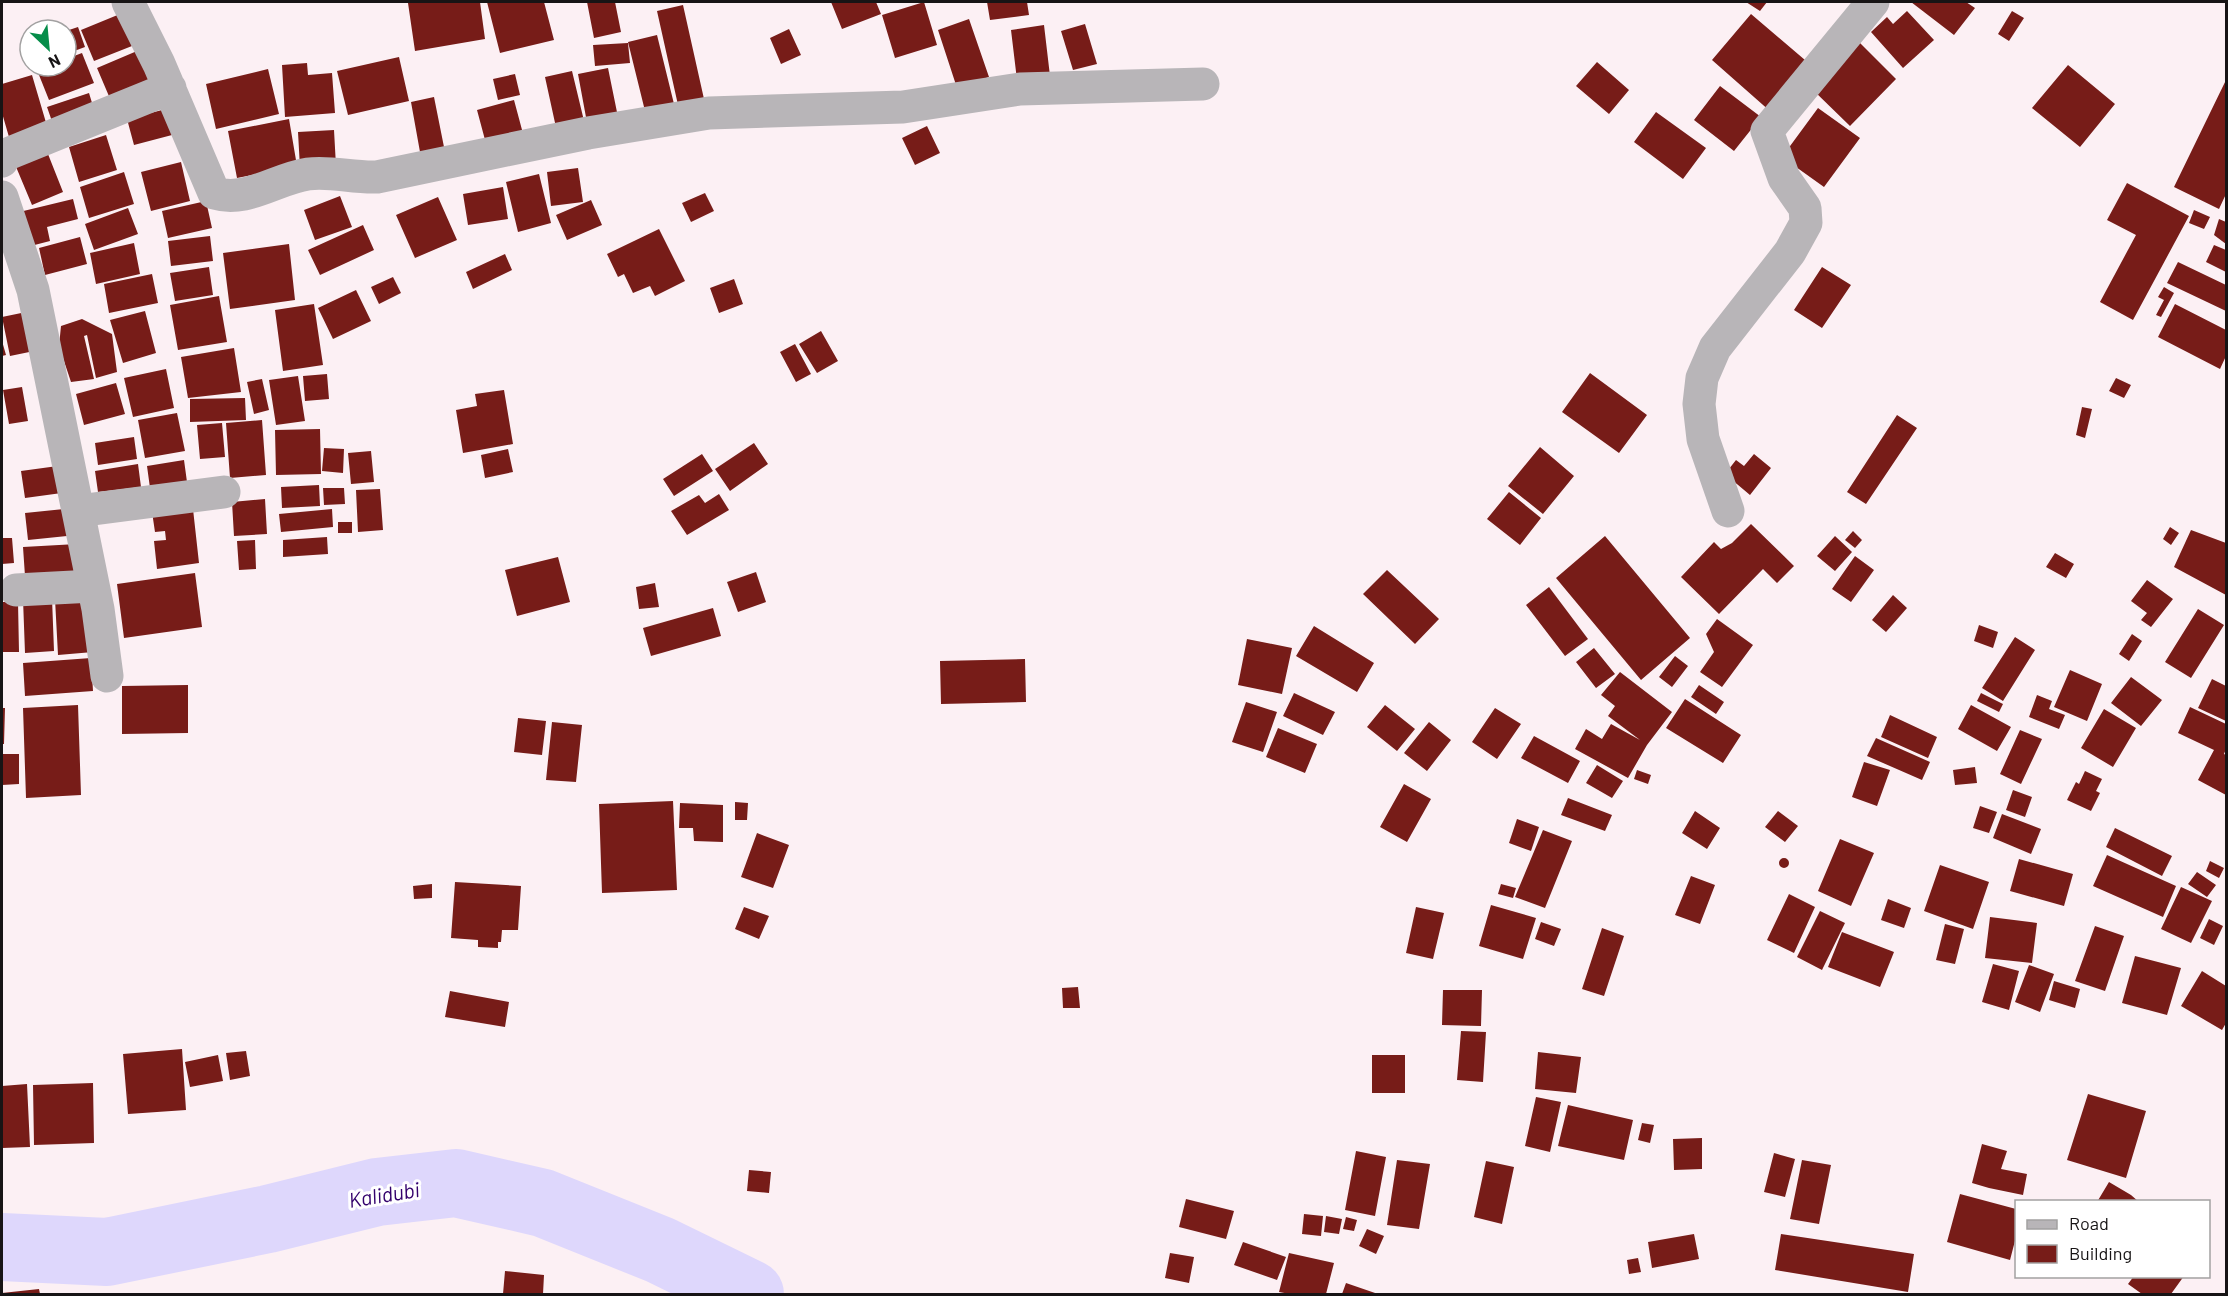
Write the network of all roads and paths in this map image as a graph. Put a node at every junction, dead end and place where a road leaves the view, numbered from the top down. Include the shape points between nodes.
1 (128, 2) edge
2 (1873, 2) edge
3 (1203, 84) dead end
4 (170, 88) junction
5 (2, 160) edge
6 (2, 198) edge
7 (224, 492) dead end
8 (78, 511) junction
9 (1728, 511) dead end
10 (93, 586) junction
11 (16, 590) dead end
12 (107, 676) dead end

1 - 4 street
2 - 9 street via 1767,131 1784,178 1805,208 1806,223 1790,252 1715,348 1702,378 1703,439
3 - 4 street via 1020,89 903,107 709,113 588,133 377,177 305,175 239,196 214,193
4 - 5 street via 5,155
6 - 8 street via 33,290
7 - 8 street
8 - 10 street
10 - 11 street
10 - 12 street

